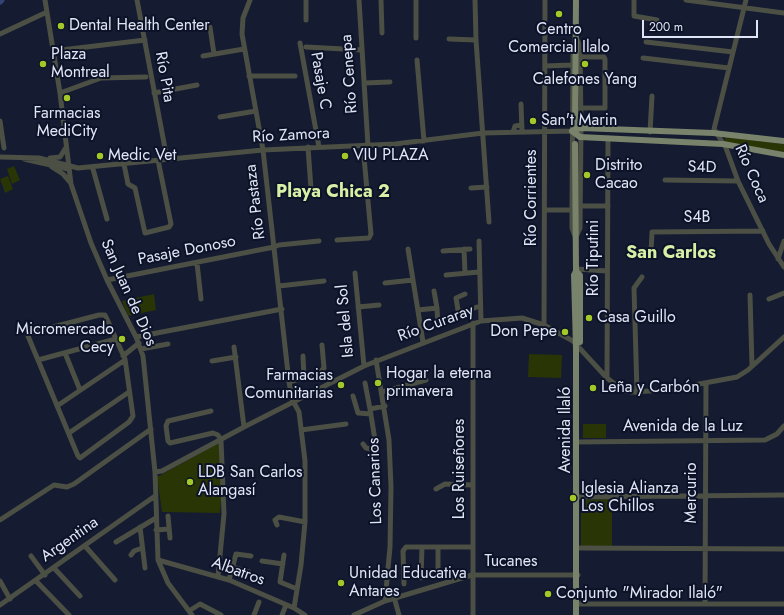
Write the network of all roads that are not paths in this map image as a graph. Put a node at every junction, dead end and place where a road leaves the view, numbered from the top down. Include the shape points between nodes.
1 (45, 0) edge
2 (137, 0) edge
3 (250, 0) edge
4 (306, 0) edge
5 (358, 0) edge
6 (380, 0) edge
7 (416, 0) edge
8 (475, 0) edge
9 (545, 0) edge
10 (576, 0) edge
11 (634, 0) edge
12 (686, 0) edge
13 (746, 0) edge
14 (745, 7) junction
15 (47, 12) junction
16 (784, 13) edge
17 (306, 20) dead end
18 (657, 20) dead end
19 (210, 27) dead end
20 (382, 33) dead end
21 (0, 34) edge
22 (416, 38) dead end
23 (576, 38) junction
24 (449, 39) dead end
25 (144, 40) junction
26 (476, 40) junction
27 (646, 42) dead end
28 (300, 43) dead end
29 (306, 47) dead end
30 (244, 48) junction
31 (53, 50) junction
32 (362, 50) junction
33 (733, 52) junction
34 (214, 54) junction
35 (203, 56) dead end
36 (580, 57) junction
37 (643, 58) dead end
38 (417, 60) dead end
39 (572, 65) junction
40 (545, 66) junction
41 (729, 68) junction
42 (249, 76) junction
43 (295, 76) dead end
44 (146, 77) dead end
45 (390, 82) dead end
46 (364, 83) junction
47 (197, 85) dead end
48 (154, 92) junction
49 (60, 93) junction
50 (652, 96) dead end
51 (521, 104) dead end
52 (580, 108) junction
53 (256, 111) junction
54 (220, 118) dead end
55 (0, 121) edge
56 (522, 125) junction
57 (576, 128) junction
58 (546, 131) junction
59 (513, 132) junction
60 (522, 132) junction
61 (650, 132) junction
62 (483, 133) junction
63 (716, 134) junction
64 (580, 137) junction
65 (608, 138) junction
66 (424, 141) junction
67 (784, 141) edge
68 (576, 144) dead end
69 (723, 144) junction
70 (366, 146) junction
71 (308, 147) junction
72 (319, 147) junction
73 (4, 148) dead end
74 (66, 148) junction
75 (263, 150) junction
76 (784, 155) edge
77 (0, 157) edge
78 (13, 157) junction
79 (39, 158) junction
80 (67, 159) junction
81 (167, 159) junction
82 (158, 160) junction
83 (43, 163) junction
84 (124, 164) junction
85 (68, 167) junction
86 (100, 167) junction
87 (78, 168) junction
88 (93, 169) junction
89 (665, 180) dead end
90 (738, 181) junction
91 (71, 184) junction
92 (487, 187) junction
93 (471, 188) dead end
94 (311, 189) dead end
95 (580, 206) junction
96 (608, 206) junction
97 (545, 210) junction
98 (572, 210) junction
99 (107, 219) dead end
100 (489, 222) dead end
101 (763, 230) junction
102 (576, 239) junction
103 (337, 240) dead end
104 (319, 241) dead end
105 (784, 241) edge
106 (479, 242) dead end
107 (274, 247) junction
108 (470, 249) dead end
109 (408, 250) dead end
110 (464, 250) junction
111 (443, 251) dead end
112 (651, 252) dead end
113 (778, 259) junction
114 (197, 263) junction
115 (784, 267) edge
116 (576, 270) junction
117 (608, 271) junction
118 (479, 272) junction
119 (355, 273) dead end
120 (466, 273) junction
121 (446, 275) dead end
122 (642, 277) dead end
123 (107, 280) junction
124 (413, 280) junction
125 (324, 282) dead end
126 (385, 283) dead end
127 (279, 286) junction
128 (434, 291) dead end
129 (784, 293) edge
130 (465, 294) dead end
131 (750, 295) dead end
132 (769, 298) dead end
133 (201, 299) dead end
134 (379, 305) dead end
135 (480, 306) junction
136 (358, 307) junction
137 (437, 308) junction
138 (282, 310) junction
139 (418, 310) junction
140 (481, 321) junction
141 (473, 323) junction
142 (544, 325) junction
143 (438, 326) dead end
144 (784, 336) edge
145 (136, 337) junction
146 (116, 339) junction
147 (423, 342) junction
148 (168, 344) dead end
149 (322, 345) dead end
150 (140, 346) junction
151 (234, 347) dead end
152 (578, 348) junction
153 (65, 353) junction
154 (303, 356) dead end
155 (236, 357) junction
156 (124, 359) junction
157 (38, 360) junction
158 (212, 360) dead end
159 (376, 360) junction
160 (364, 366) junction
161 (752, 366) junction
162 (304, 378) junction
163 (607, 378) junction
164 (426, 380) dead end
165 (289, 382) junction
166 (365, 383) dead end
167 (706, 383) junction
168 (80, 390) junction
169 (129, 392) junction
170 (382, 392) junction
171 (637, 393) junction
172 (353, 396) dead end
173 (295, 402) junction
174 (57, 406) junction
175 (385, 406) junction
176 (211, 411) dead end
177 (370, 412) junction
178 (346, 424) dead end
179 (784, 426) edge
180 (244, 427) junction
181 (151, 429) junction
182 (301, 430) junction
183 (69, 433) junction
184 (222, 440) junction
185 (704, 440) junction
186 (578, 442) junction
187 (363, 444) dead end
188 (155, 472) junction
189 (473, 485) junction
190 (436, 489) dead end
191 (784, 495) edge
192 (155, 496) junction
193 (704, 496) junction
194 (578, 497) junction
195 (168, 516) dead end
196 (156, 518) junction
197 (0, 520) edge
198 (305, 522) junction
199 (277, 525) dead end
200 (140, 527) junction
201 (169, 529) junction
202 (156, 530) junction
203 (170, 538) dead end
204 (116, 542) dead end
205 (85, 546) junction
206 (422, 547) junction
207 (438, 547) junction
208 (142, 548) junction
209 (472, 548) junction
210 (577, 548) junction
211 (705, 549) junction
212 (784, 549) edge
213 (131, 555) dead end
214 (284, 555) dead end
215 (31, 556) dead end
216 (251, 556) dead end
217 (158, 560) junction
218 (262, 561) dead end
219 (283, 564) junction
220 (232, 567) junction
221 (54, 568) junction
222 (145, 568) dead end
223 (249, 572) dead end
224 (45, 574) junction
225 (438, 574) dead end
226 (472, 575) junction
227 (577, 575) junction
228 (218, 576) junction
229 (421, 578) dead end
230 (36, 580) junction
231 (115, 580) dead end
232 (229, 580) junction
233 (0, 581) edge
234 (404, 584) dead end
235 (297, 589) junction
236 (80, 596) dead end
237 (394, 597) junction
238 (10, 599) junction
239 (384, 601) junction
240 (259, 602) dead end
241 (577, 604) junction
242 (705, 604) junction
243 (784, 604) edge
244 (0, 605) edge
245 (286, 605) junction
246 (294, 608) junction
247 (191, 613) edge
248 (69, 615) edge
249 (221, 615) edge
250 (254, 615) edge
251 (283, 615) edge
252 (305, 615) edge
253 (356, 615) edge
254 (399, 615) edge
255 (473, 615) edge
256 (577, 615) edge

1 - 15 street, San Juan de Dios
2 - 25 street, Río Pita
3 - 30 street, Río Pastaza via 243,18
4 - 17 street
5 - 32 street, Río Cenepa
6 - 20 street
7 - 22 street
8 - 26 street
9 - 40 street, Río Corrientes
10 - 23 main road
11 - 18 street via 634,16
12 - 14 street
13 - 14 street
14 - 16 street
14 - 33 street
15 - 21 street
15 - 31 street, San Juan de Dios
19 - 34 street
23 - 36 street via 580,45
23 - 39 street
23 - 57 main road
24 - 26 street
25 - 31 street
25 - 48 street, Río Pita
26 - 62 street
27 - 33 street
28 - 72 street, Pasaje C
29 - 32 street
30 - 34 street
30 - 42 street, Río Pastaza
31 - 49 street, San Juan de Dios
32 - 46 street, Río Cenepa
33 - 41 street
34 - 35 street
36 - 52 street
36 - 52 street via 604,58 605,74 605,108
37 - 41 street
38 - 66 street
39 - 40 street
39 - 57 street
40 - 58 street, Río Corrientes
41 - 63 street via 714,129
42 - 43 street
42 - 53 street, Río Pastaza
44 - 49 street via 101,78
45 - 46 street
46 - 70 street, Río Cenepa
47 - 48 street
48 - 81 street, Río Pita
49 - 74 street, San Juan de Dios
50 - 61 street
51 - 56 street
52 - 57 street
53 - 54 street
53 - 75 street, Río Pastaza
55 - 73 street
56 - 59 street via 514,126
56 - 60 street
57 - 58 street, Río Zamora
57 - 61 main road
57 - 64 main road
57 - 98 street
58 - 60 street, Río Zamora
58 - 97 street, Río Corrientes
59 - 60 street, Río Zamora
59 - 62 street, Río Zamora
61 - 63 main road
62 - 66 street, Río Zamora
62 - 92 street
63 - 67 main road
63 - 69 street, Río Coca
64 - 65 main road
64 - 95 street
65 - 69 main road
65 - 96 street, Río Tiputini
66 - 70 street, Río Zamora
68 - 102 main road, Avenida Ilaló
69 - 76 main road
69 - 90 street, Río Coca
70 - 72 street, Río Zamora
70 - 103 street, Río Cenepa via 371,234 369,238
71 - 72 street, Río Zamora
71 - 75 street, Río Zamora
71 - 94 street
74 - 79 street via 60,157
74 - 80 street, San Juan de Dios
75 - 81 street, Río Zamora
75 - 107 street, Río Pastaza
77 - 78 street, Río Zamora
78 - 79 street, Río Zamora
78 - 83 street, Río Zamora
79 - 85 street, Río Zamora
80 - 85 street, San Juan de Dios
80 - 87 street via 71,165
81 - 82 street, Río Zamora
82 - 84 street, Río Zamora
82 - 84 street via 171,224 169,227 145,233 135,188 128,184
83 - 85 street, Río Zamora
83 - 91 street via 60,172
84 - 86 street, Río Zamora
85 - 87 street, Río Zamora
85 - 91 street, San Juan de Dios
86 - 87 street, Río Zamora
86 - 88 street
88 - 91 street via 76,171
88 - 99 street
89 - 90 street, S4D
90 - 101 street, Río Coca
91 - 123 street, San Juan de Dios
92 - 93 street
92 - 100 street
95 - 96 street
95 - 102 street via 580,228
96 - 117 street, Río Tiputini
97 - 98 street
97 - 142 street, Río Corrientes
98 - 102 street via 572,228
101 - 112 street, S4B via 652,232
101 - 113 street, Río Coca
102 - 116 main road, Avenida Ilaló
104 - 107 street, Pasaje Donoso
105 - 113 street
106 - 118 street
107 - 114 street, Pasaje Donoso
107 - 127 street, Río Pastaza
108 - 110 street
109 - 124 street
110 - 111 street
110 - 120 street
113 - 115 street, Río Coca
114 - 123 street, Pasaje Donoso
114 - 133 street
116 - 117 street
116 - 152 main road, Avenida Ilaló via 574,275
117 - 163 street, Río Tiputini
118 - 120 street
118 - 135 street
119 - 136 street, Isla del Sol
120 - 121 street
122 - 171 street via 634,288
123 - 145 street, San Juan de Dios
124 - 126 street
124 - 139 street
125 - 127 street
127 - 138 street, Río Pastaza
128 - 137 street
129 - 132 street
130 - 135 street via 456,298 458,310 463,312
131 - 161 street
134 - 136 street
135 - 140 street
136 - 160 street, Isla del Sol
137 - 139 street
137 - 143 street
138 - 145 street
138 - 165 street, Río Pastaza
139 - 147 street
140 - 141 street, Río Curaray
140 - 142 street, Río Curaray via 522,318
141 - 147 street, Río Curaray
141 - 189 street, Los Ruiseñores
142 - 152 street, Río Curaray via 567,337
144 - 161 street, Río Curaray
145 - 150 street, San Juan de Dios
146 - 153 street
146 - 156 street
146 - 157 street via 103,315 30,333 28,336
147 - 159 street, Río Curaray
148 - 150 street
149 - 162 street via 324,368
150 - 156 street
150 - 181 street, San Juan de Dios
151 - 155 street
152 - 163 street, Río Curaray
152 - 186 main road, Avenida Ilaló
153 - 157 street
153 - 168 street
154 - 162 street
155 - 158 street
155 - 180 street
156 - 168 street
156 - 169 street
157 - 174 street
159 - 160 street, Río Curaray
159 - 170 street, Los Canarios
160 - 173 street, Río Curaray
161 - 167 street, Río Curaray via 738,377
162 - 165 street
163 - 171 street, Río Curaray via 624,391
164 - 170 street
165 - 173 street, Río Pastaza via 292,399
166 - 177 street
167 - 171 street, Río Curaray
167 - 185 street, Mercurio
168 - 174 street
169 - 183 street
169 - 183 street via 132,419 84,457 78,456
170 - 175 street, Los Canarios
172 - 177 street via 358,413
173 - 180 street, Río Curaray
173 - 182 street, Río Pastaza
174 - 183 street
175 - 177 street
175 - 239 street, Los Canarios via 392,515
176 - 184 street via 168,421 168,441 176,443 213,432
177 - 187 street via 376,446 371,449
178 - 182 street
179 - 185 street, Avenida de la Luz via 778,434 765,440
180 - 184 street, Río Curaray
181 - 188 street, San Juan de Dios
181 - 197 street via 74,484 67,487 54,485
182 - 198 street, Río Pastaza via 305,461
184 - 188 street, Río Curaray via 162,471
184 - 228 street via 224,514
185 - 186 street, Avenida de la Luz
185 - 193 street, Mercurio
186 - 194 main road, Avenida Ilaló
188 - 192 street, San Juan de Dios
189 - 190 street via 444,484
189 - 209 street, Los Ruiseñores
191 - 193 street
192 - 196 street, San Juan de Dios
192 - 205 street, Argentina
193 - 194 street
193 - 211 street, Mercurio
194 - 210 main road, Avenida Ilaló
195 - 201 street
196 - 200 street
196 - 202 street, San Juan de Dios
198 - 199 street via 279,517 275,520
198 - 235 street, Río Pastaza
200 - 204 street
200 - 208 street
201 - 202 street
201 - 203 street
202 - 217 street, San Juan de Dios
205 - 221 street, Argentina
205 - 231 street
206 - 207 street
206 - 229 street
206 - 234 street via 404,548
207 - 209 street
207 - 225 street
208 - 213 street
208 - 222 street
209 - 226 street, Los Ruiseñores
210 - 211 street
210 - 227 main road, Avenida Ilaló
211 - 212 street
211 - 242 street, Mercurio
214 - 219 street
215 - 224 street
216 - 220 street via 236,554
217 - 228 street, Albatros
217 - 247 street, San Juan de Dios via 168,583
218 - 219 street
219 - 235 street via 280,582
220 - 223 street
220 - 232 street
221 - 224 street, Argentina
221 - 236 street
224 - 230 street, Argentina
226 - 227 street, Tucanes
226 - 237 street, Tucanes
226 - 255 street, Los Ruiseñores
227 - 241 main road, Avenida Ilaló
228 - 232 street, Albatros
230 - 238 street, Argentina
230 - 248 street
232 - 245 street, Albatros
233 - 238 street
235 - 246 street, Río Pastaza
237 - 239 street, Tucanes
237 - 254 street
238 - 244 street, Argentina
239 - 253 street, Tucanes
240 - 250 street
241 - 242 street
241 - 256 main road, Avenida Ilaló
242 - 243 street
245 - 246 street, Albatros
245 - 251 street
246 - 252 street, Albatros
247 - 249 street via 200,604

